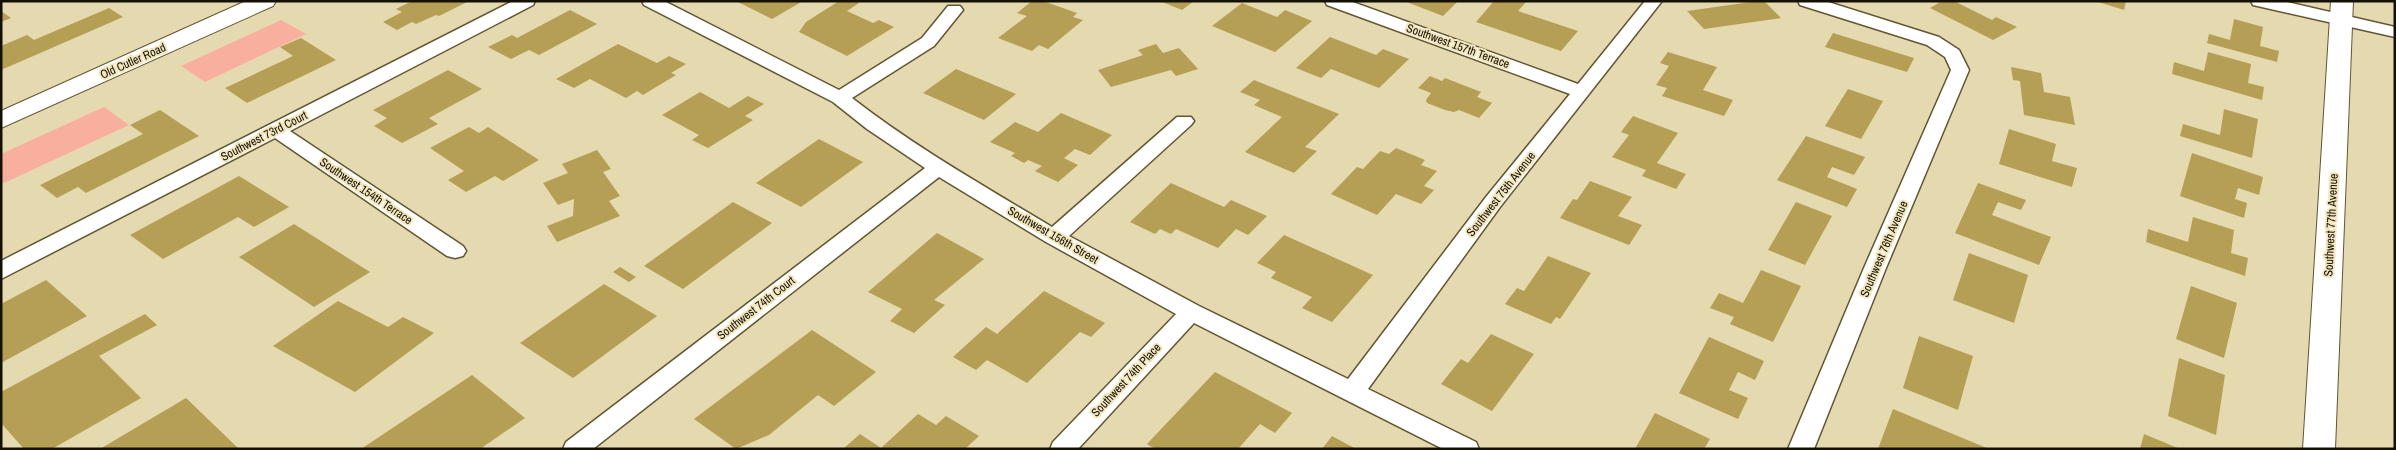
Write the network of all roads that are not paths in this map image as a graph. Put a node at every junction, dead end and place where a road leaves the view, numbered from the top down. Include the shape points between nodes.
1 (265, 1) edge
2 (527, 1) edge
3 (650, 1) edge
4 (1333, 1) edge
5 (1654, 1) edge
6 (1806, 1) edge
7 (2260, 1) edge
8 (954, 10) dead end
9 (2342, 12) edge
10 (2395, 32) edge
11 (1582, 92) junction
12 (840, 98) junction
13 (1, 120) edge
14 (1184, 121) dead end
15 (276, 130) junction
16 (938, 168) junction
17 (1054, 237) junction
18 (455, 251) dead end
19 (1, 271) edge
20 (1191, 312) junction
21 (1352, 391) junction
22 (574, 449) edge
23 (1062, 449) edge
24 (1467, 449) edge
25 (1801, 449) edge
26 (2318, 449) edge

1 - 13 street, Old Cutler Road
2 - 15 street, Southwest 73rd Court
3 - 12 street, Southwest 156th Street
4 - 11 street, Southwest 157th Terrace
5 - 11 street, Southwest 75th Avenue
6 - 25 street, Southwest 76th Avenue via 1929,40 1950,51 1959,64 1959,76
7 - 9 street
8 - 12 street via 928,42
9 - 10 street
9 - 26 street, Southwest 77th Avenue
11 - 21 street, Southwest 75th Avenue via 1493,202
12 - 16 street, Southwest 156th Street
14 - 17 street
15 - 18 street, Southwest 154th Terrace
15 - 19 street, Southwest 73rd Court
16 - 17 street, Southwest 156th Street
16 - 22 street, Southwest 74th Court
17 - 20 street, Southwest 156th Street
20 - 21 street, Southwest 156th Street
20 - 23 street, Southwest 74th Place
21 - 24 street, Southwest 156th Street

